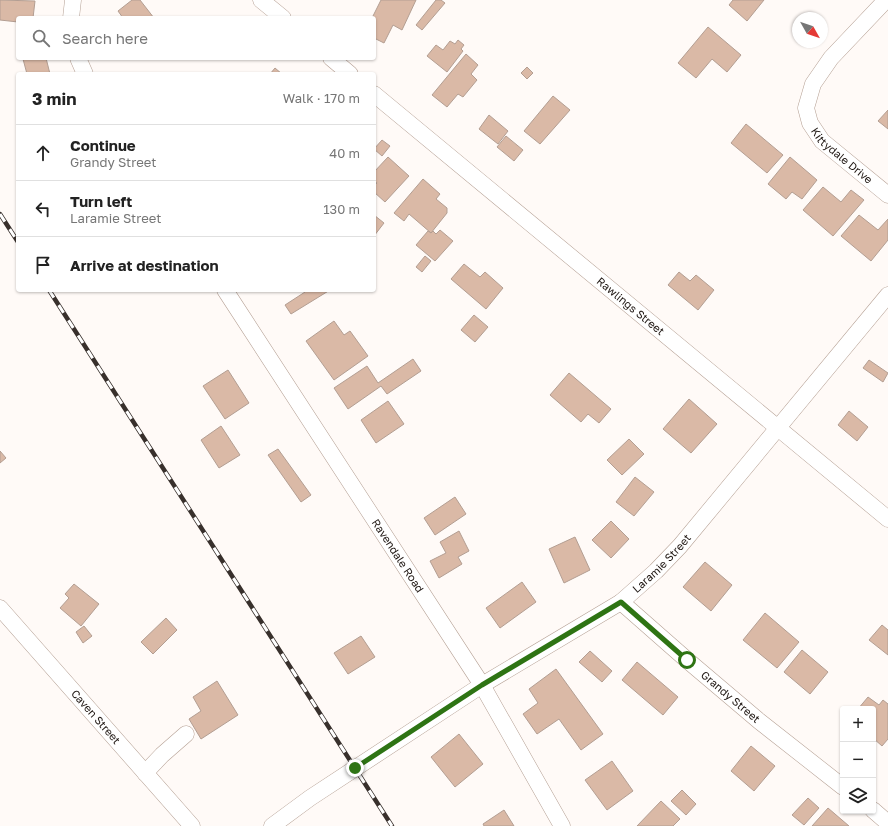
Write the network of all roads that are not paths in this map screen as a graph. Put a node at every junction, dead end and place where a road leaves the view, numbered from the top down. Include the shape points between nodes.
1 (73, 0) edge
2 (261, 0) edge
3 (886, 0) edge
4 (71, 16) edge
5 (281, 16) edge
6 (79, 60) edge
7 (333, 60) edge
8 (84, 72) edge
9 (348, 72) edge
10 (376, 96) edge
11 (888, 196) edge
12 (226, 292) edge
13 (888, 295) edge
14 (779, 428) junction
15 (888, 519) edge
16 (621, 602) junction
17 (0, 608) edge
18 (482, 685) junction
19 (186, 734) dead end
20 (145, 773) junction
21 (840, 785) edge
22 (876, 812) edge
23 (888, 822) edge
24 (192, 826) edge
25 (272, 826) edge
26 (562, 826) edge

1 - 4 street
2 - 5 street
3 - 11 street, Kittydale Drive via 831,58 814,84 806,108 810,123 822,141
6 - 8 street
7 - 9 street
10 - 14 street, Rawlings Street
12 - 18 street, Ravendale Road
13 - 14 street, Laramie Street
14 - 15 street, Rawlings Street
14 - 16 street, Laramie Street via 680,546 656,572
16 - 18 street, Laramie Street
16 - 21 street, Grandy Street via 759,721
17 - 20 street, Caven Street
18 - 25 street, Laramie Street via 310,798
18 - 26 street, Ravendale Road
19 - 20 street
20 - 24 street, Caven Street
22 - 23 street

